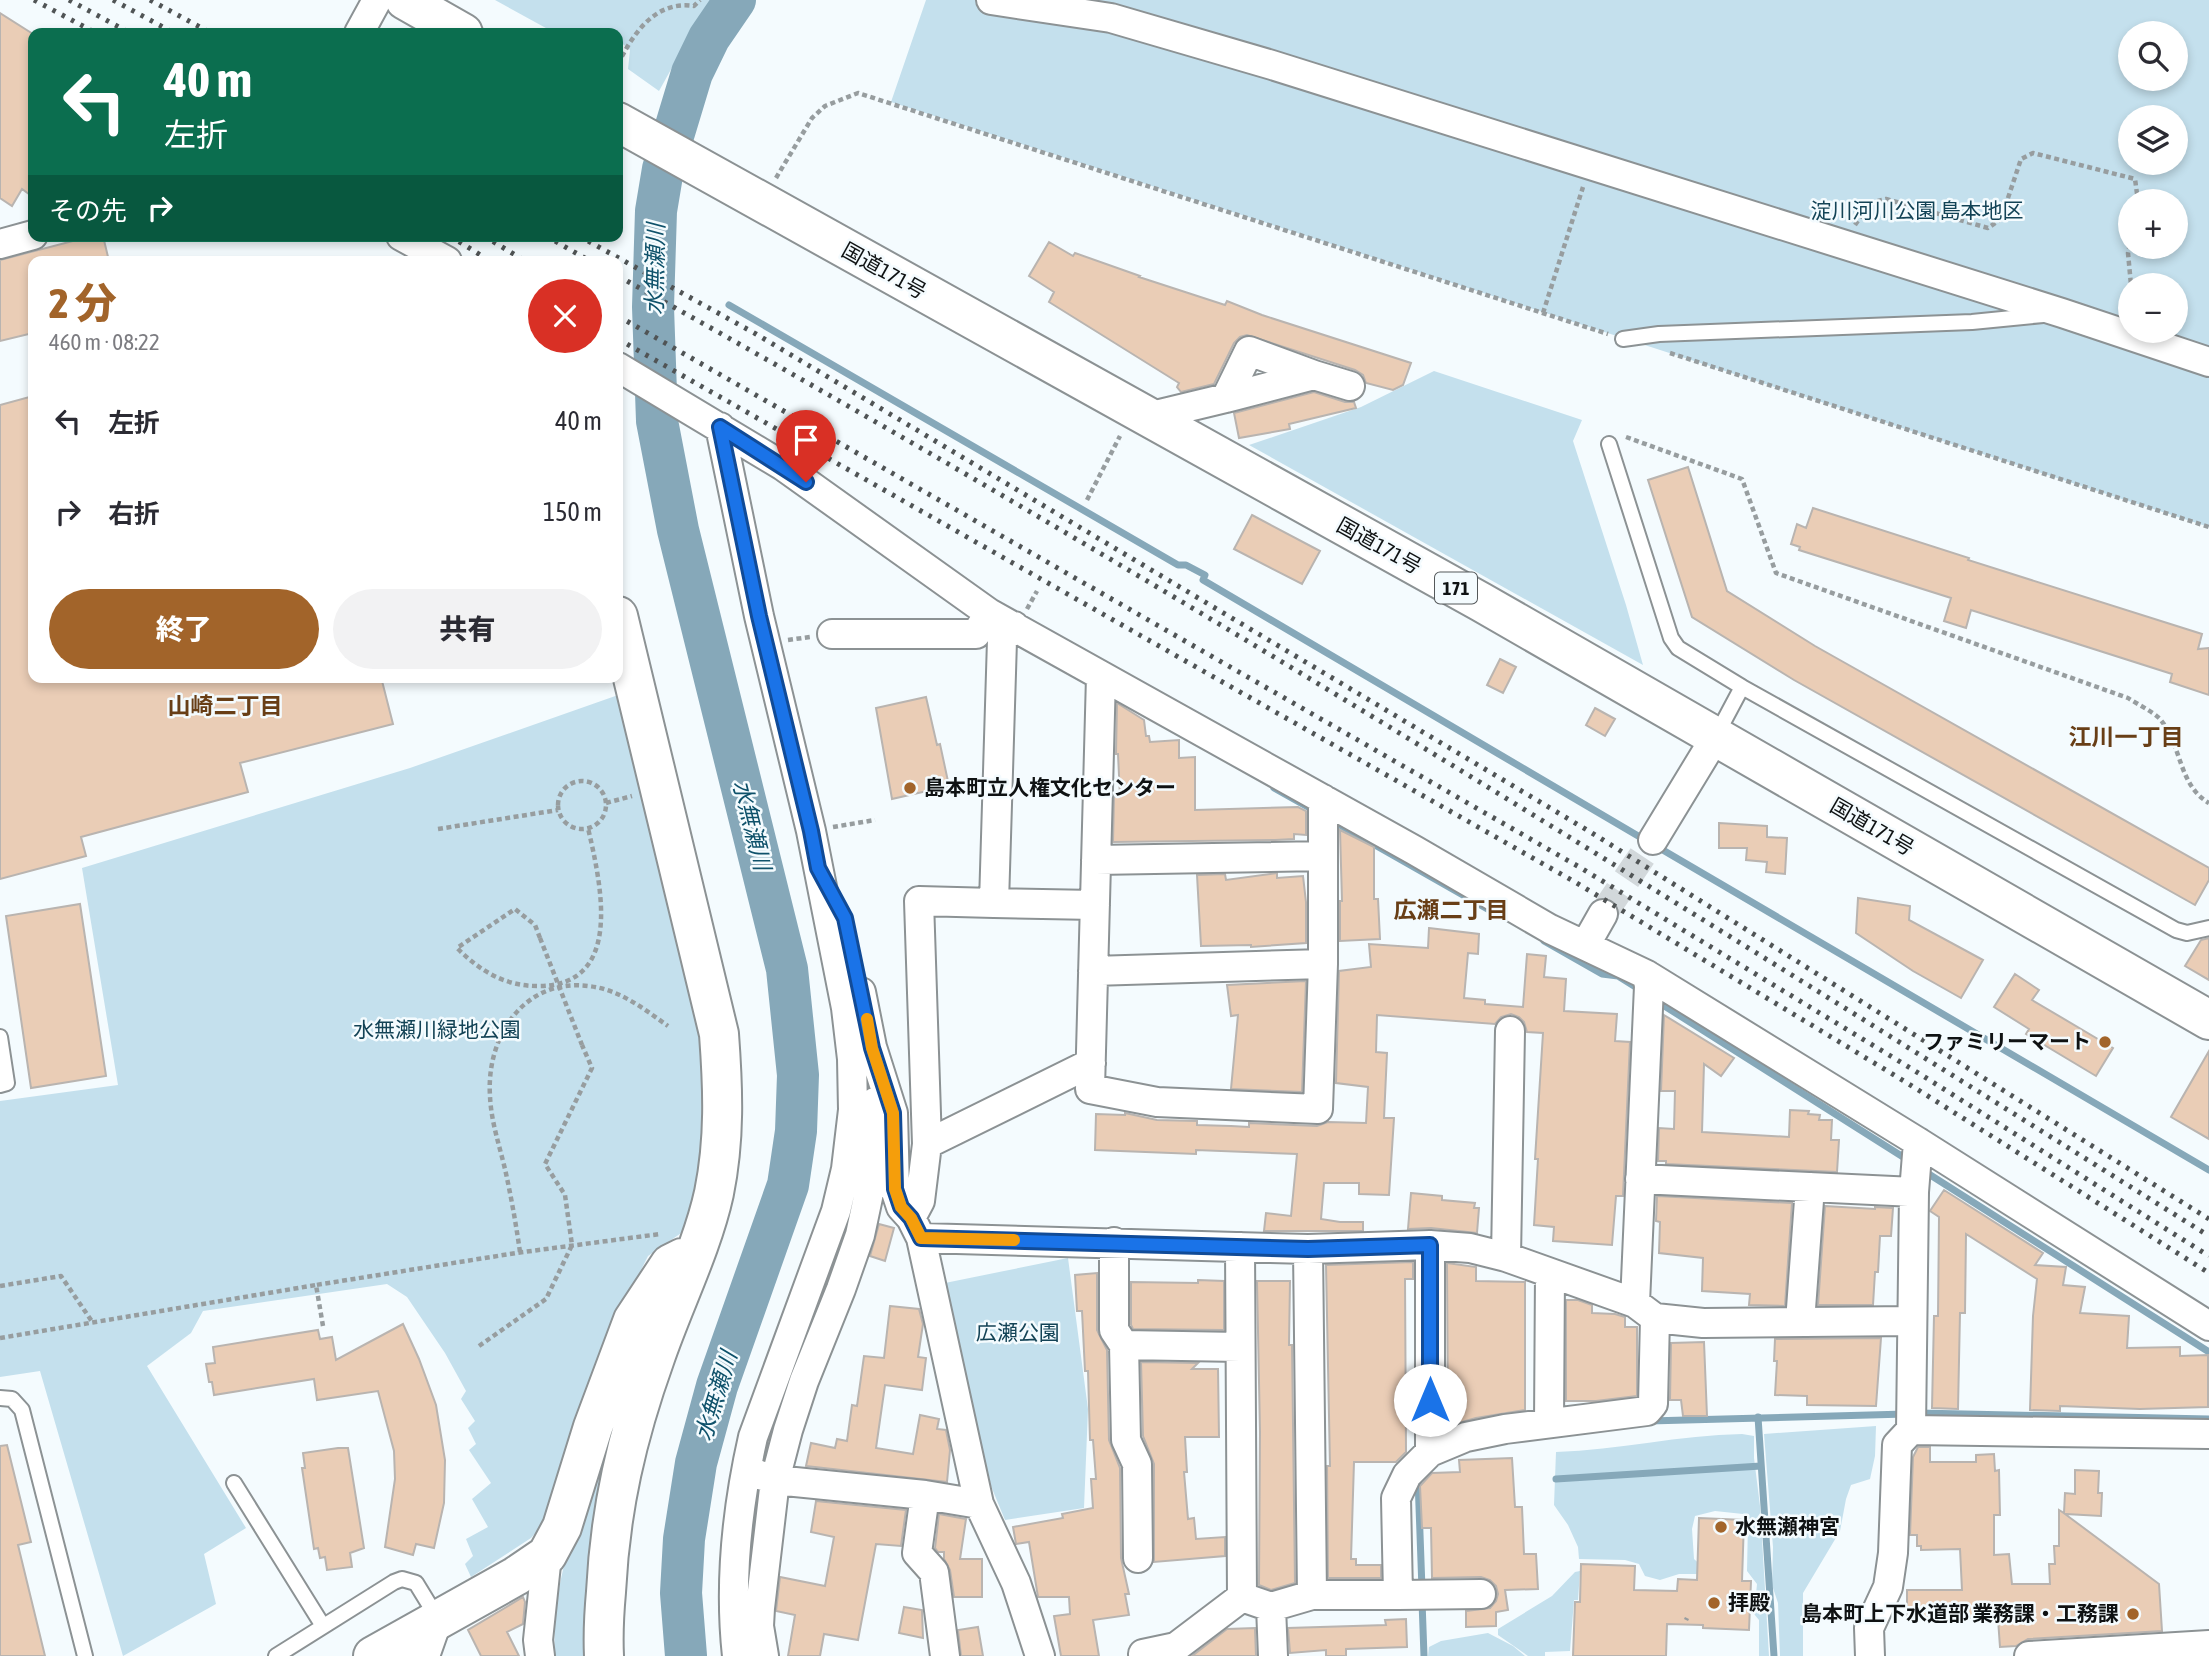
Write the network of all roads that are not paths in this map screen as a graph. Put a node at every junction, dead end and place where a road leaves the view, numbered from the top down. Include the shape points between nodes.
1 (377, 0) edge
2 (405, 0) edge
3 (991, 0) edge
4 (362, 28) edge
5 (454, 28) edge
6 (623, 125) edge
7 (28, 236) edge
8 (412, 242) edge
9 (0, 244) edge
10 (438, 256) edge
11 (2062, 313) junction
12 (1623, 339) road end
13 (2209, 362) edge
14 (623, 370) edge
15 (1314, 374) junction
16 (1350, 386) dead end
17 (1226, 398) junction
18 (1140, 413) junction
19 (720, 427) junction
20 (1609, 444) road end
21 (989, 613) junction
22 (1014, 626) junction
23 (832, 634) road end
24 (623, 637) edge
25 (1100, 685) junction
26 (1742, 687) junction
27 (1715, 738) junction
28 (1323, 810) junction
29 (1653, 840) tunnel mouth
30 (1323, 856) junction
31 (1096, 860) junction
32 (818, 868) junction
33 (994, 903) junction
34 (1095, 905) junction
35 (1603, 914) tunnel mouth
36 (2209, 928) edge
37 (1586, 944) junction
38 (1323, 964) junction
39 (1093, 971) junction
40 (1648, 989) junction
41 (2209, 1020) edge
42 (1510, 1031) dead end
43 (0, 1037) edge
44 (872, 1048) junction
45 (1091, 1063) junction
46 (0, 1084) edge
47 (926, 1144) junction
48 (1916, 1166) junction
49 (1640, 1179) junction
50 (1810, 1187) junction
51 (916, 1228) junction
52 (1114, 1242) junction
53 (1430, 1245) junction
54 (1240, 1247) junction
55 (1308, 1249) junction
56 (694, 1253) junction
57 (1506, 1257) junction
58 (1550, 1273) junction
59 (1645, 1310) junction
60 (1912, 1321) junction
61 (1800, 1322) junction
62 (2209, 1326) edge
63 (1124, 1345) junction
64 (1240, 1347) junction
65 (0, 1398) edge
66 (1549, 1423) junction
67 (1911, 1430) junction
68 (2209, 1434) edge
69 (1430, 1452) junction
70 (746, 1471) junction
71 (775, 1480) junction
72 (234, 1483) dead end
73 (925, 1495) junction
74 (979, 1504) junction
75 (547, 1555) junction
76 (1139, 1558) dead end
77 (1481, 1594) dead end
78 (1312, 1595) junction
79 (1398, 1595) junction
80 (1242, 1597) junction
81 (1271, 1607) junction
82 (438, 1619) junction
83 (323, 1626) junction
84 (2209, 1645) edge
85 (1143, 1654) edge
86 (85, 1656) edge
87 (276, 1656) edge
88 (373, 1656) edge
89 (425, 1656) edge
90 (540, 1656) edge
91 (604, 1656) edge
92 (737, 1656) edge
93 (764, 1656) edge
94 (945, 1656) edge
95 (1040, 1656) edge
96 (1273, 1656) edge
97 (1870, 1656) edge
98 (2029, 1656) edge

1 - 4 street
2 - 5 main road
3 - 11 street via 1111,18
6 - 18 main road, 国道171号 / 171
7 - 9 street
8 - 10 street
11 - 12 lane via 1972,322
11 - 13 street
14 - 19 street
15 - 16 street
15 - 17 street
15 - 17 street via 1249,351
17 - 18 street
18 - 27 main road, 国道171号 / 171
19 - 21 street via 783,466
19 - 32 street
20 - 26 lane via 1671,638 1678,648
21 - 22 street
21 - 23 street via 976,634
22 - 25 street
22 - 33 street via 1002,640
24 - 56 main road via 719,1034 723,1134 713,1194
25 - 28 street
25 - 31 street
26 - 27 lane
26 - 36 lane via 2176,929 2187,933
27 - 29 street
27 - 41 main road, 国道171号 / 171
28 - 30 street
28 - 37 street
30 - 31 street
30 - 38 street
31 - 34 street
32 - 44 street via 845,918
32 - 70 street via 852,1059 853,1110 846,1169 836,1210 753,1437
33 - 34 street
33 - 47 street via 919,901
34 - 39 street
35 - 37 street
37 - 40 street
38 - 39 street
38 - 45 street via 1318,1109 1157,1102 1090,1089
39 - 45 street
40 - 48 street
40 - 49 street
42 - 57 street
43 - 46 lane via 7,1083
44 - 51 street via 893,1113 895,1189
44 - 71 street via 876,1120 860,1235 804,1381
45 - 47 street
47 - 51 street
48 - 50 street
48 - 60 street
48 - 62 street
49 - 50 street
49 - 59 street
50 - 61 street
51 - 52 street
51 - 74 street
52 - 54 street
52 - 63 street via 1114,1330
53 - 55 street
53 - 57 street
53 - 69 street
54 - 55 street
54 - 64 street
55 - 78 street
56 - 75 main road via 670,1264 633,1320 562,1527
56 - 91 main road via 622,1462 608,1554
57 - 58 street
58 - 59 street
58 - 66 street
59 - 61 street via 1703,1323
59 - 66 street via 1653,1404 1647,1411
60 - 61 street
60 - 67 street
63 - 64 street
63 - 76 street via 1126,1440 1137,1464
64 - 80 street
65 - 86 lane via 12,1399 22,1410
66 - 69 street via 1466,1437
67 - 68 street
67 - 97 street via 1897,1445 1893,1553 1888,1587 1870,1628
69 - 79 street via 1407,1475 1396,1498
70 - 71 street
70 - 92 street via 733,1590
71 - 73 street
71 - 93 street via 760,1608
72 - 83 lane
73 - 74 street
73 - 94 street via 917,1553 934,1572
74 - 95 street via 1016,1583
75 - 82 main road
75 - 90 street
77 - 79 street
78 - 79 street
78 - 81 street
80 - 81 street
80 - 85 street via 1176,1647
81 - 96 street
82 - 83 lane via 415,1583 402,1579
82 - 88 main road
82 - 89 street
83 - 87 lane
84 - 98 street

